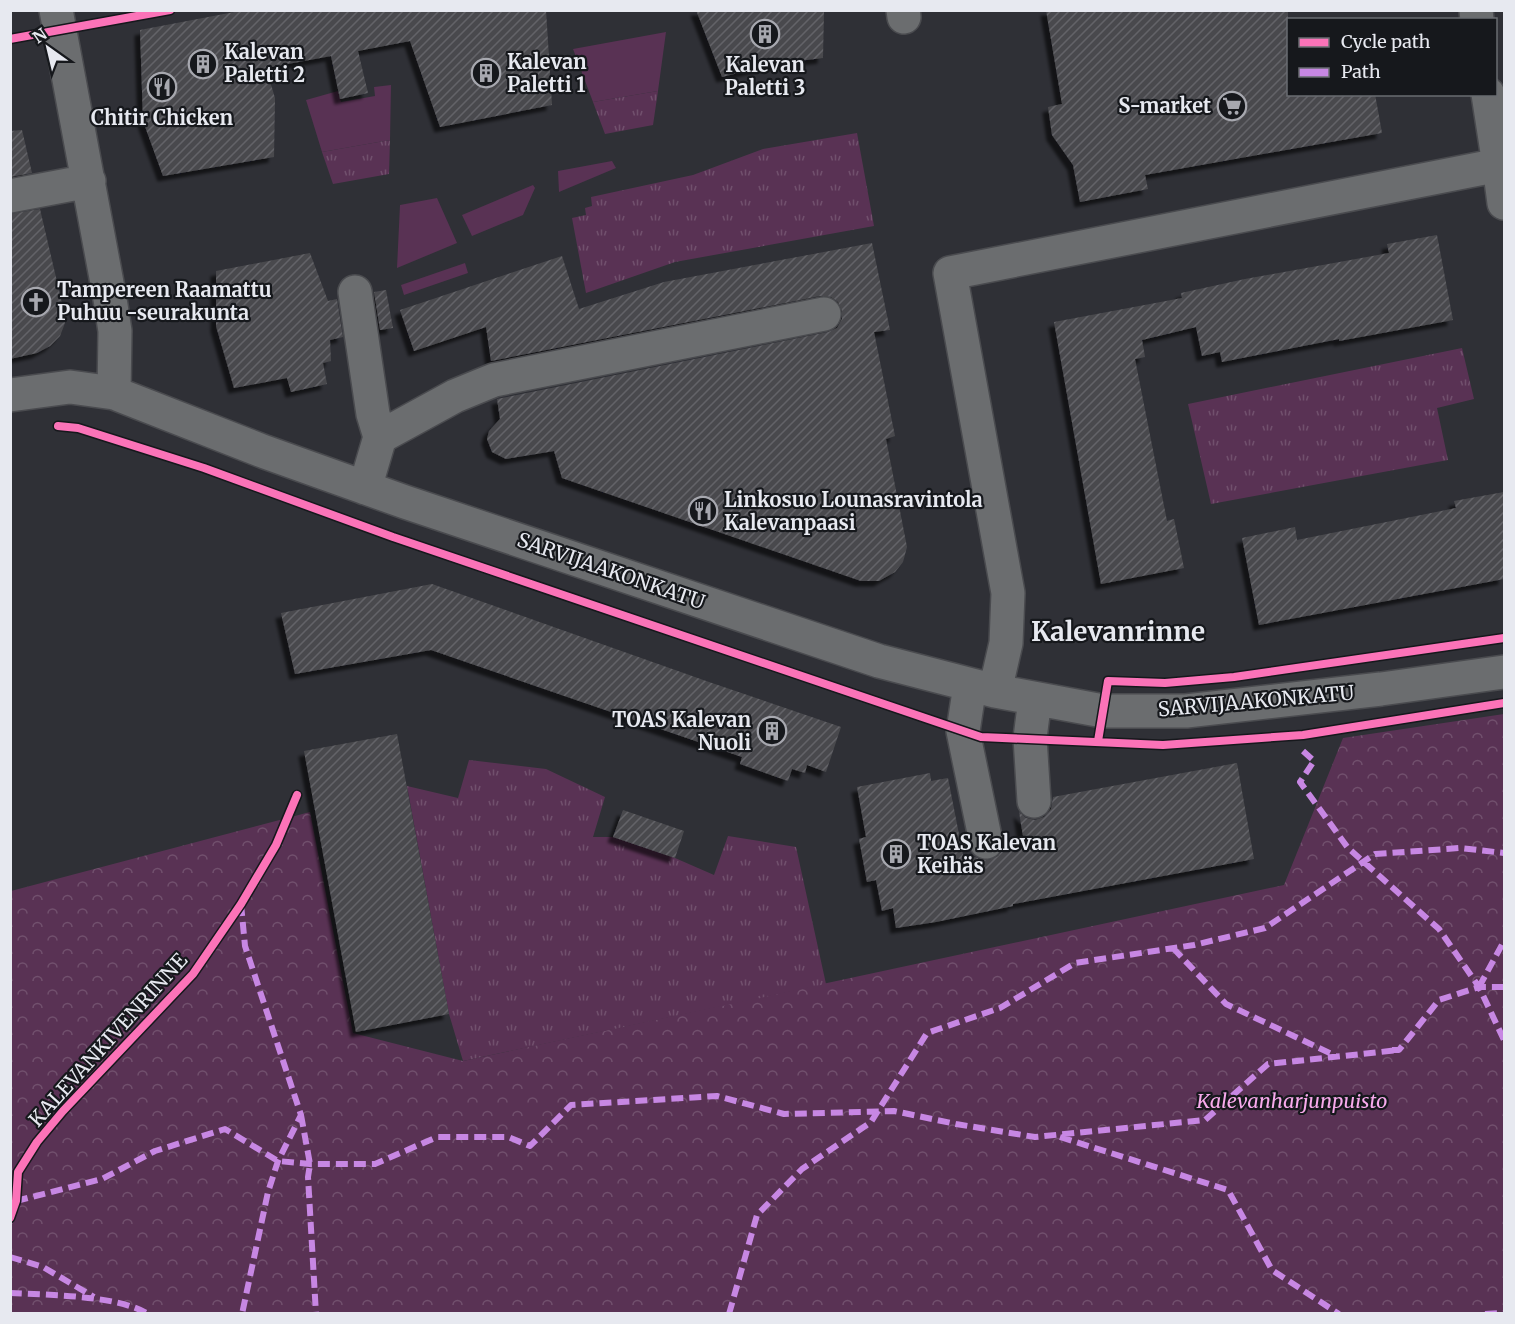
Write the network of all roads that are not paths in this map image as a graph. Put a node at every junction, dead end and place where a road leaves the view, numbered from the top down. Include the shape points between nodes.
1 (56, 10) edge
2 (1494, 98) edge
3 (1499, 165) junction
4 (89, 181) junction
5 (10, 196) edge
6 (1504, 203) edge
7 (355, 292) dead end
8 (824, 314) dead end
9 (114, 393) junction
10 (10, 395) edge
11 (380, 437) junction
12 (365, 488) junction
13 (1504, 672) edge
14 (983, 688) junction
15 (1035, 699) junction
16 (1034, 801) dead end
17 (986, 842) dead end

1 - 4 street
2 - 3 street
3 - 6 street
3 - 14 street via 950,273 1008,593 1006,643
4 - 5 street
4 - 9 street via 115,331
7 - 11 street
8 - 11 street via 494,380 455,396
9 - 10 street, SARVIJAAKONKATU via 70,387
9 - 12 street, SARVIJAAKONKATU
11 - 12 street
12 - 14 street, SARVIJAAKONKATU via 879,661
13 - 15 street, SARVIJAAKONKATU via 1186,711 1103,711
14 - 15 street, SARVIJAAKONKATU
14 - 17 street via 963,731
15 - 16 street via 1030,738

